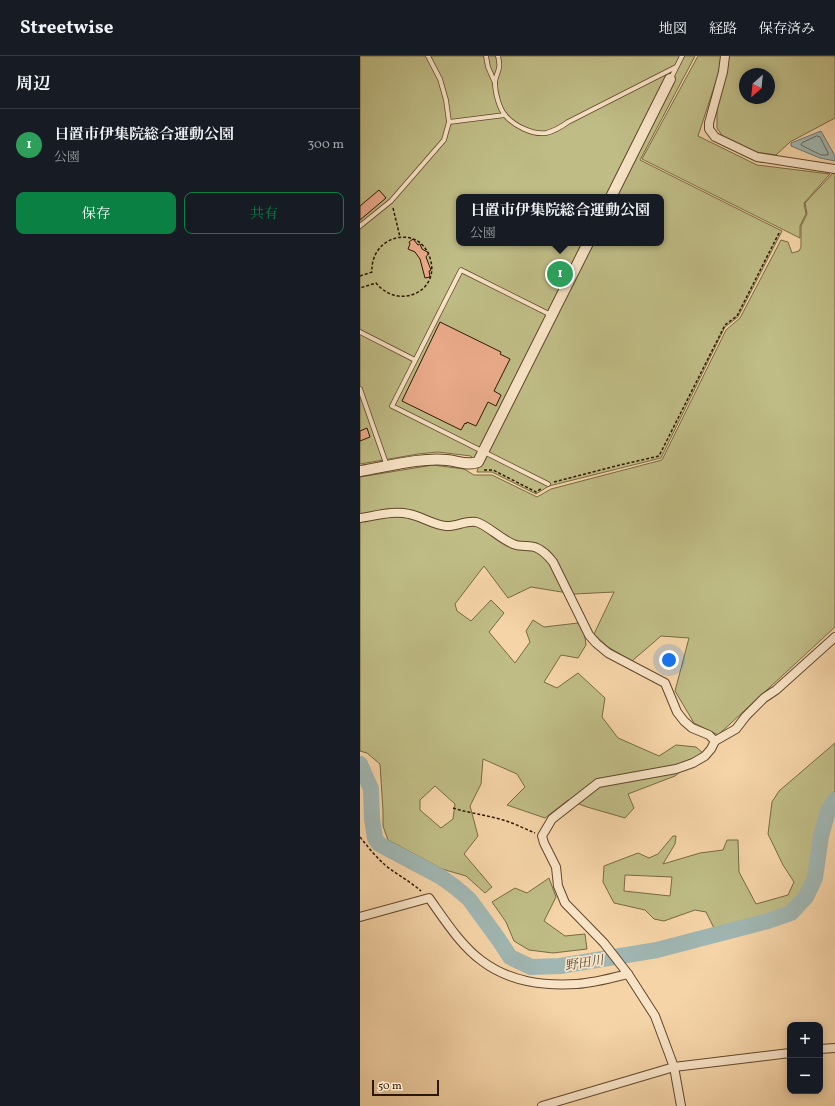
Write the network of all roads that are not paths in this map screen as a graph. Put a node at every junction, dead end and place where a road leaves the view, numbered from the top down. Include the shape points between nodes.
1 (428, 56) edge
2 (486, 56) edge
3 (498, 56) edge
4 (682, 56) edge
5 (725, 56) edge
6 (676, 67) junction
7 (670, 79) joint
8 (495, 83) junction
9 (505, 115) junction
10 (449, 122) junction
11 (835, 169) edge
12 (612, 194) edge
13 (360, 226) edge
14 (586, 246) edge
15 (551, 315) junction
16 (360, 332) edge
17 (415, 360) junction
18 (360, 389) edge
19 (483, 451) junction
20 (387, 467) junction
21 (360, 472) edge
22 (548, 484) road end
23 (360, 518) edge
24 (835, 637) edge
25 (715, 741) junction
26 (360, 917) edge
27 (626, 971) junction
28 (835, 1048) edge
29 (823, 1049) edge
30 (787, 1053) edge
31 (674, 1067) junction
32 (542, 1106) edge
33 (681, 1106) edge

1 - 10 lane via 440,78
2 - 8 lane
3 - 8 lane via 500,66
4 - 6 lane
5 - 11 street via 709,123 712,134 723,142 757,157
6 - 7 lane
6 - 9 lane via 557,130 536,133 512,122
7 - 12 street
8 - 9 lane via 499,105
9 - 10 lane
10 - 13 lane via 444,140 391,201
14 - 15 street
15 - 17 lane via 461,270
15 - 19 street
16 - 17 lane
17 - 19 lane via 392,406
18 - 20 lane
19 - 20 street via 476,462 468,464 428,460
19 - 22 lane
20 - 21 street
23 - 25 street via 401,512 446,526 471,521 516,544 536,547 546,553 553,562 589,636 608,653 665,683 677,712 684,721
24 - 25 street via 764,698 736,729
25 - 27 street via 705,756 693,763 676,769 598,783 552,819 542,836 556,867 558,886 565,903 604,943
26 - 27 street via 429,898 466,947 481,961 502,974 544,984 579,984
27 - 31 street via 655,1016
28 - 29 street
30 - 31 street
31 - 32 street
31 - 33 street

